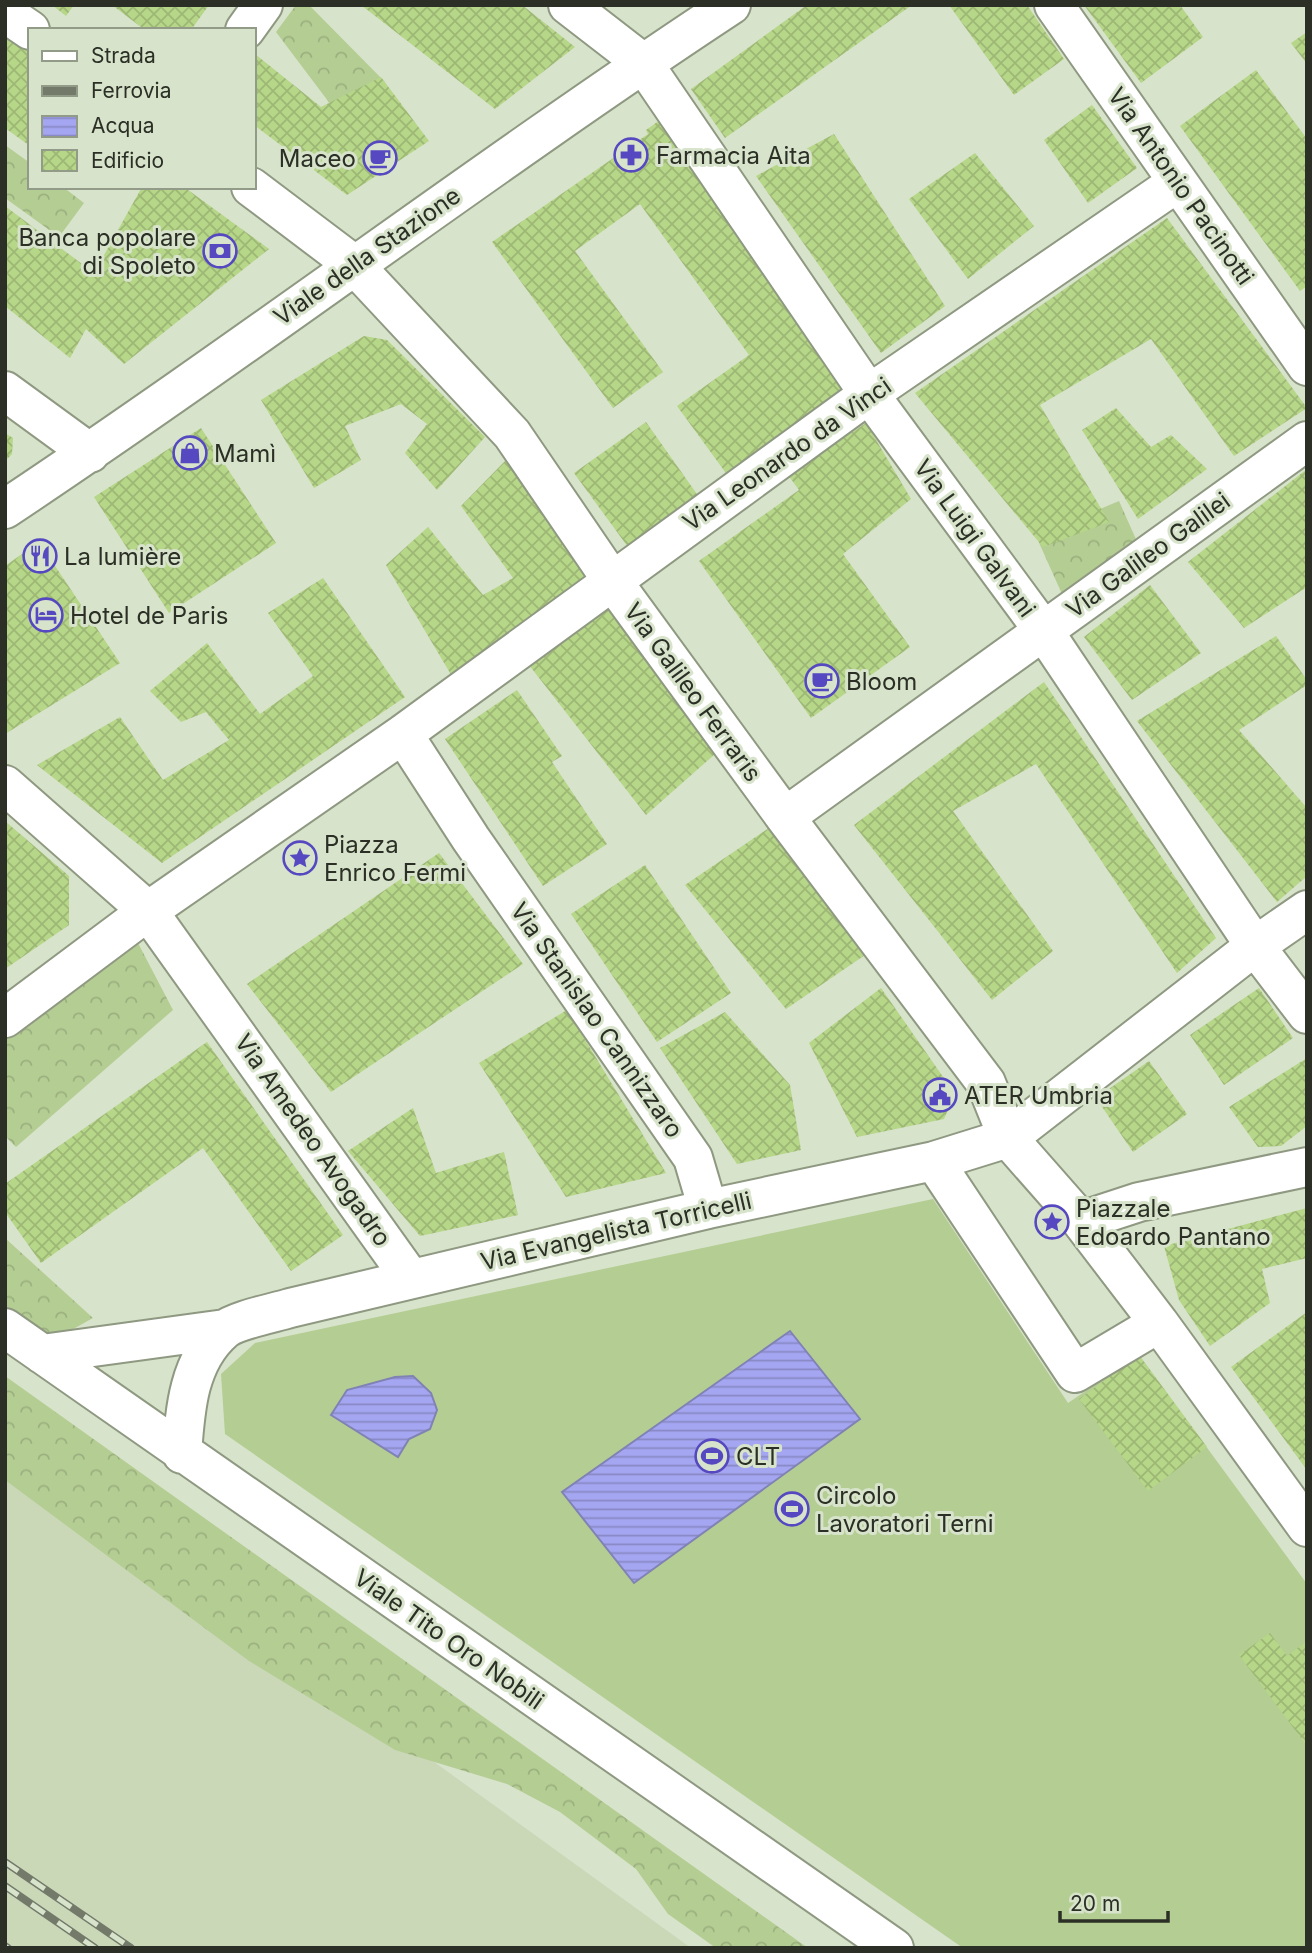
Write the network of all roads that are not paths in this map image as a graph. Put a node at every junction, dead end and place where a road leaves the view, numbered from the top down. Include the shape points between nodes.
1 (263, 5) edge
2 (568, 5) edge
3 (731, 5) edge
4 (1054, 5) edge
5 (5, 13) edge
6 (246, 28) edge
7 (28, 29) edge
8 (643, 64) junction
9 (1178, 181) junction
10 (254, 189) edge
11 (354, 264) junction
12 (1307, 366) edge
13 (5, 391) edge
14 (869, 394) junction
15 (1307, 441) edge
16 (90, 453) junction
17 (5, 509) edge
18 (611, 579) junction
19 (1043, 631) junction
20 (403, 734) junction
21 (5, 785) edge
22 (785, 817) junction
23 (1307, 910) edge
24 (148, 911) junction
25 (1255, 946) junction
26 (1307, 1014) edge
27 (5, 1018) edge
28 (1008, 1138) junction
29 (934, 1161) junction
30 (1307, 1167) edge
31 (708, 1209) junction
32 (1081, 1221) junction
33 (411, 1279) junction
34 (1159, 1323) junction
35 (5, 1328) edge
36 (225, 1329) junction
37 (42, 1354) junction
38 (183, 1454) junction
39 (1307, 1527) edge
40 (894, 1948) edge

1 - 6 street
2 - 8 street, Via Luigi Galvani
3 - 8 street, Viale della Stazione
4 - 9 street, Via Antonio Pacinotti
5 - 7 street
8 - 11 street, Viale della Stazione
8 - 14 street, Via Luigi Galvani
9 - 12 street, Via Antonio Pacinotti
9 - 14 street, Via Leonardo da Vinci
10 - 11 street, Via Galileo Ferraris
11 - 16 street, Viale della Stazione
11 - 18 street, Via Galileo Ferraris via 512,434
13 - 16 street
14 - 18 street, Via Leonardo da Vinci
14 - 19 street, Via Luigi Galvani
15 - 19 street, Via Galileo Galilei
16 - 17 street, Viale della Stazione
18 - 20 street, Via Leonardo da Vinci
18 - 22 street, Via Galileo Ferraris
19 - 22 street, Via Galileo Galilei
19 - 25 street, Via Luigi Galvani
20 - 24 street
20 - 31 street, Via Stanislao Cannizzaro via 693,1158
21 - 24 street
22 - 28 street, Via Galileo Ferraris via 986,1083
23 - 25 street
24 - 27 street
24 - 33 street, Via Amedeo Avogadro
25 - 26 street, Via Luigi Galvani
25 - 28 street
28 - 29 street, Via Evangelista Torricelli
28 - 32 street
29 - 31 street, Via Evangelista Torricelli
29 - 34 street via 1075,1373
30 - 32 street via 1139,1202
31 - 33 street, Via Evangelista Torricelli
32 - 34 street
33 - 36 street, Via Evangelista Torricelli
34 - 39 street
35 - 37 street, Viale Tito Oro Nobili
36 - 37 street, Via Evangelista Torricelli
36 - 38 street via 195,1366 184,1419
37 - 38 street, Viale Tito Oro Nobili
38 - 40 street, Viale Tito Oro Nobili

